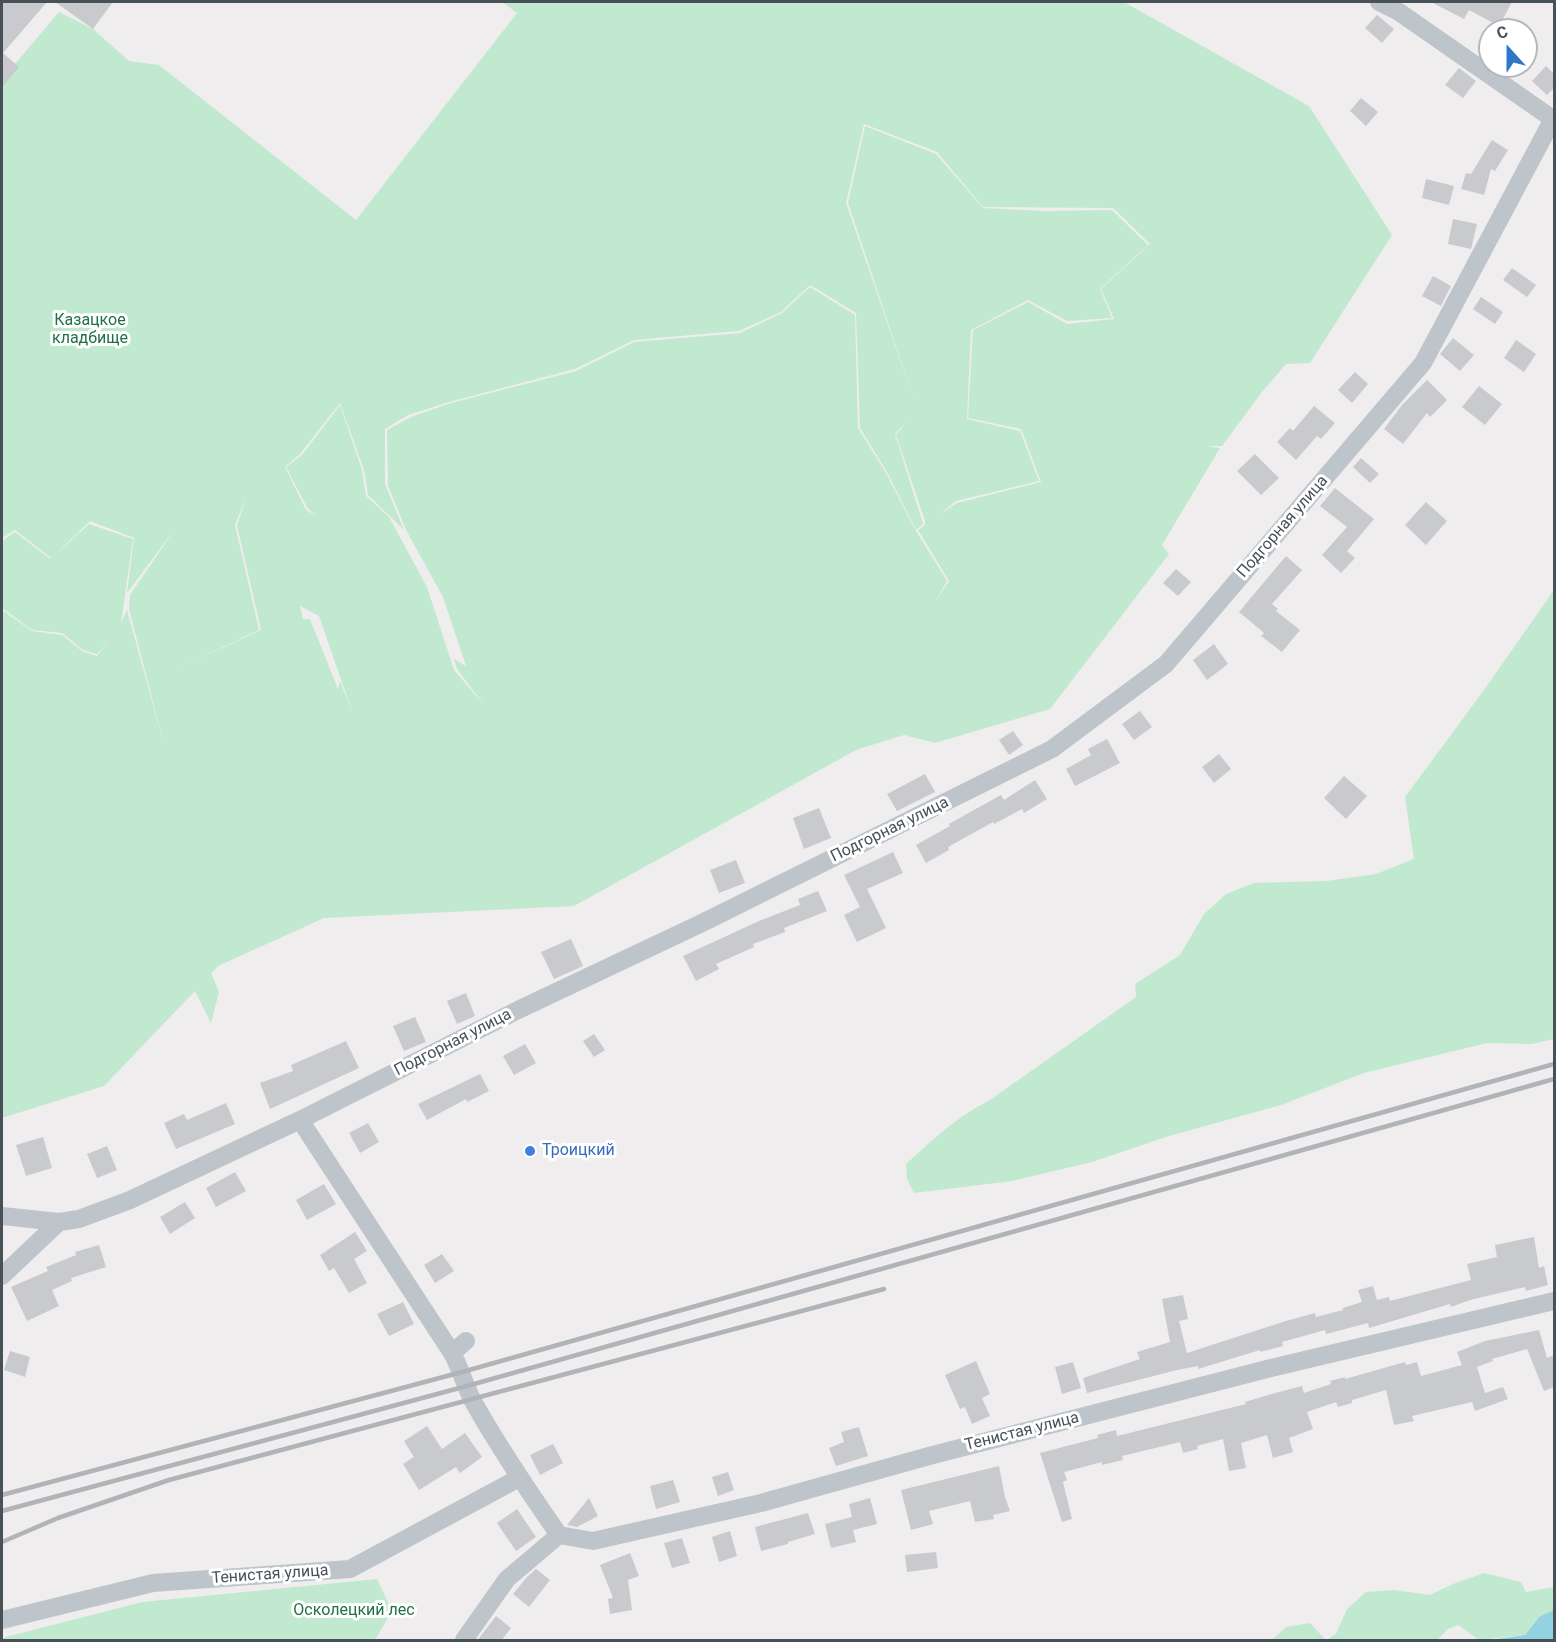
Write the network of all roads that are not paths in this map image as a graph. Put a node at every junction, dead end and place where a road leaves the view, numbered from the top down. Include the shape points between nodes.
1 (1379, 2) edge
2 (1554, 118) edge
3 (300, 1120) junction
4 (2, 1216) edge
5 (59, 1222) junction
6 (2, 1276) edge
7 (1554, 1301) edge
8 (519, 1478) junction
9 (558, 1535) junction
10 (2, 1620) edge
11 (464, 1641) edge

1 - 2 street
2 - 3 street, Подгорная улица via 1423,363 1166,664 1053,749
3 - 5 street, Подгорная улица via 130,1200 79,1219
3 - 8 street via 459,1347 462,1372 473,1400
4 - 5 street
5 - 6 street
7 - 9 street, Тенистая улица via 1271,1368 761,1503 593,1541
8 - 9 street
8 - 10 street, Тенистая улица via 350,1569 153,1583
9 - 11 street via 507,1579

